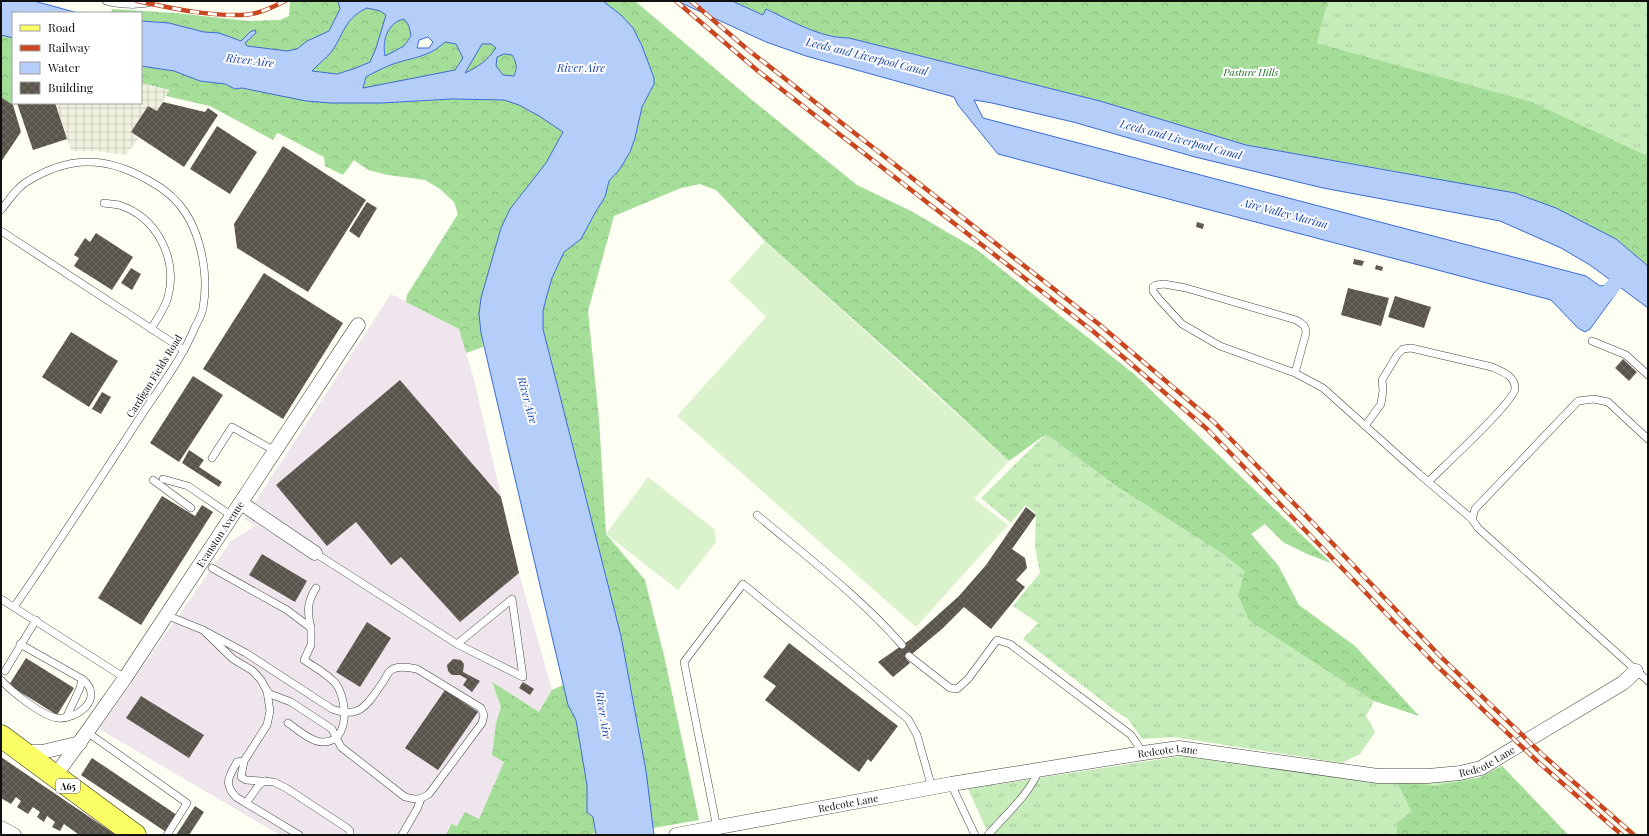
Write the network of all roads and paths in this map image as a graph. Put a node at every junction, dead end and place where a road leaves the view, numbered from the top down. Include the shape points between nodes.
1 (106, 1) edge
2 (155, 1) edge
3 (104, 203) dead end
4 (1, 210) edge
5 (1, 231) edge
6 (358, 325) dead end
7 (152, 329) junction
8 (1592, 342) dead end
9 (184, 350) junction
10 (1295, 373) junction
11 (1648, 375) edge
12 (1365, 426) junction
13 (1648, 439) edge
14 (275, 451) junction
15 (212, 458) dead end
16 (163, 479) dead end
17 (153, 480) dead end
18 (1428, 482) junction
19 (241, 503) junction
20 (191, 508) dead end
21 (757, 515) dead end
22 (232, 516) junction
23 (1472, 519) junction
24 (315, 552) joint
25 (212, 568) dead end
26 (316, 588) dead end
27 (1, 599) edge
28 (14, 607) junction
29 (166, 615) junction
30 (36, 620) junction
31 (311, 628) junction
32 (203, 630) junction
33 (20, 644) junction
34 (457, 644) junction
35 (902, 645) dead end
36 (910, 656) dead end
37 (5, 671) dead end
38 (1636, 671) junction
39 (125, 678) junction
40 (82, 679) junction
41 (1, 680) edge
42 (1648, 682) edge
43 (267, 690) junction
44 (345, 713) junction
45 (66, 716) junction
46 (288, 723) dead end
47 (1, 736) edge
48 (84, 737) junction
49 (336, 738) junction
50 (23, 752) junction
51 (1143, 753) junction
52 (244, 761) junction
53 (1039, 770) junction
54 (55, 776) junction
55 (265, 781) junction
56 (951, 784) junction
57 (932, 788) junction
58 (421, 799) junction
59 (246, 803) junction
60 (1, 828) edge
61 (717, 828) junction
62 (132, 834) edge
63 (14, 835) edge
64 (166, 835) edge
65 (299, 835) edge
66 (350, 835) edge
67 (402, 835) edge
68 (676, 835) edge
69 (975, 835) edge
70 (988, 835) edge

1 - 2 lane via 134,4
3 - 7 lane via 134,212 146,221 166,250 171,283 168,298
4 - 9 lane, Cardigan Fields Road via 27,181 71,162 115,164 165,189 179,204 189,221 198,240 204,268 203,310
5 - 7 lane
6 - 14 street, Evanston Avenue
7 - 9 lane
8 - 11 lane via 1626,355
9 - 28 lane, Cardigan Fields Road
10 - 10 lane via 1220,346 1182,324 1153,292 1153,287 1164,284 1186,288 1302,323 1306,333
10 - 12 lane via 1323,388
12 - 18 lane
12 - 18 lane via 1381,404 1382,380 1403,349 1412,348 1505,372 1511,378 1515,389 1510,400
13 - 23 lane via 1608,402 1594,399 1578,401 1475,509
14 - 15 lane via 232,427
14 - 19 street, Evanston Avenue
16 - 22 lane via 188,486
17 - 20 lane
18 - 23 lane
19 - 22 street, Evanston Avenue
19 - 24 street
21 - 35 lane via 848,591 879,619
22 - 29 street, Evanston Avenue
23 - 38 lane via 1478,528
24 - 34 lane
25 - 31 lane via 287,610
26 - 31 lane via 309,604
27 - 28 lane
28 - 30 lane
29 - 32 lane
29 - 39 street, Evanston Avenue
30 - 33 lane
30 - 39 lane
31 - 44 lane via 311,645 304,660 337,685
32 - 43 lane via 233,659 252,671
32 - 44 lane via 246,653 332,709
33 - 37 lane
33 - 40 lane
34 - 34 lane via 512,599 523,677 490,660
36 - 51 lane via 950,688 957,689 968,679 997,640 1010,644 1131,735
38 - 42 lane
38 - 51 street, Redcote Lane via 1623,683 1480,768 1460,773 1378,776 1179,748
39 - 48 street, Evanston Avenue
40 - 45 lane
40 - 45 lane via 91,691 90,701 79,712
41 - 45 lane via 13,693 51,717
43 - 49 lane via 270,694 292,702 332,728
43 - 52 lane via 270,711 267,725
44 - 49 lane via 344,728
44 - 58 lane via 353,713 363,708 390,671 399,667 417,669 481,708 484,715 482,722 429,794
46 - 49 lane via 310,738 323,742
47 - 50 main road, A65
48 - 50 street via 42,752
48 - 54 street, Evanston Avenue
48 - 64 lane via 187,803
49 - 58 lane via 341,747 404,797
50 - 54 main road, A65
51 - 53 street, Redcote Lane
52 - 55 lane via 241,776 246,780
52 - 59 lane via 237,762 228,779 228,785 236,797
53 - 56 street, Redcote Lane
53 - 70 lane via 1034,783 1020,801
54 - 62 main road, A65
55 - 59 lane
55 - 66 lane via 286,788 347,828
56 - 57 street, Redcote Lane
56 - 69 lane
57 - 61 street, Redcote Lane
57 - 61 lane via 917,735 908,720 743,584 684,662
58 - 67 lane
59 - 65 lane
60 - 63 street
61 - 68 street, Redcote Lane

